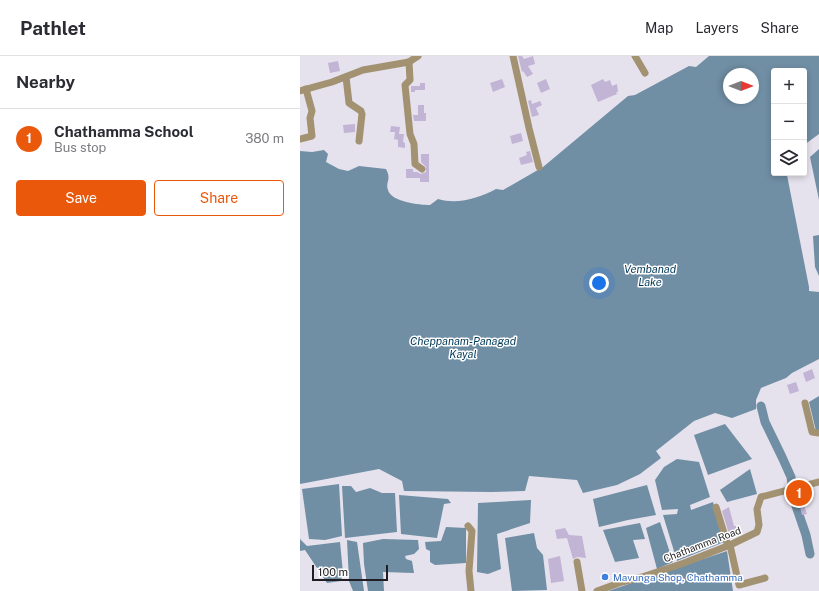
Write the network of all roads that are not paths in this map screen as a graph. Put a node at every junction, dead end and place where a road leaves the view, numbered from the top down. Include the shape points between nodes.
1 (418, 56) edge
2 (513, 56) edge
3 (635, 56) edge
4 (409, 62) junction
5 (645, 73) dead end
6 (346, 77) junction
7 (303, 90) edge
8 (300, 139) edge
9 (359, 141) dead end
10 (539, 167) dead end
11 (422, 169) dead end
12 (805, 403) dead end
13 (819, 433) edge
14 (819, 484) edge
15 (716, 507) dead end
16 (468, 526) dead end
17 (729, 546) junction
18 (577, 562) dead end
19 (765, 578) dead end
20 (471, 591) edge
21 (582, 591) edge
22 (597, 591) edge

1 - 4 street
2 - 10 street
3 - 5 street
4 - 6 street via 363,70
4 - 11 street via 410,80 406,85 410,134 414,144 415,164
6 - 7 street
6 - 9 street via 349,103 362,114
7 - 8 street via 312,111 312,136
12 - 13 street via 812,432
14 - 17 street, Chathamma Road via 761,497 757,510 757,532
15 - 17 street
16 - 20 street via 472,531 469,571
17 - 19 street via 739,585
17 - 22 street, Chathamma Road
18 - 21 street

